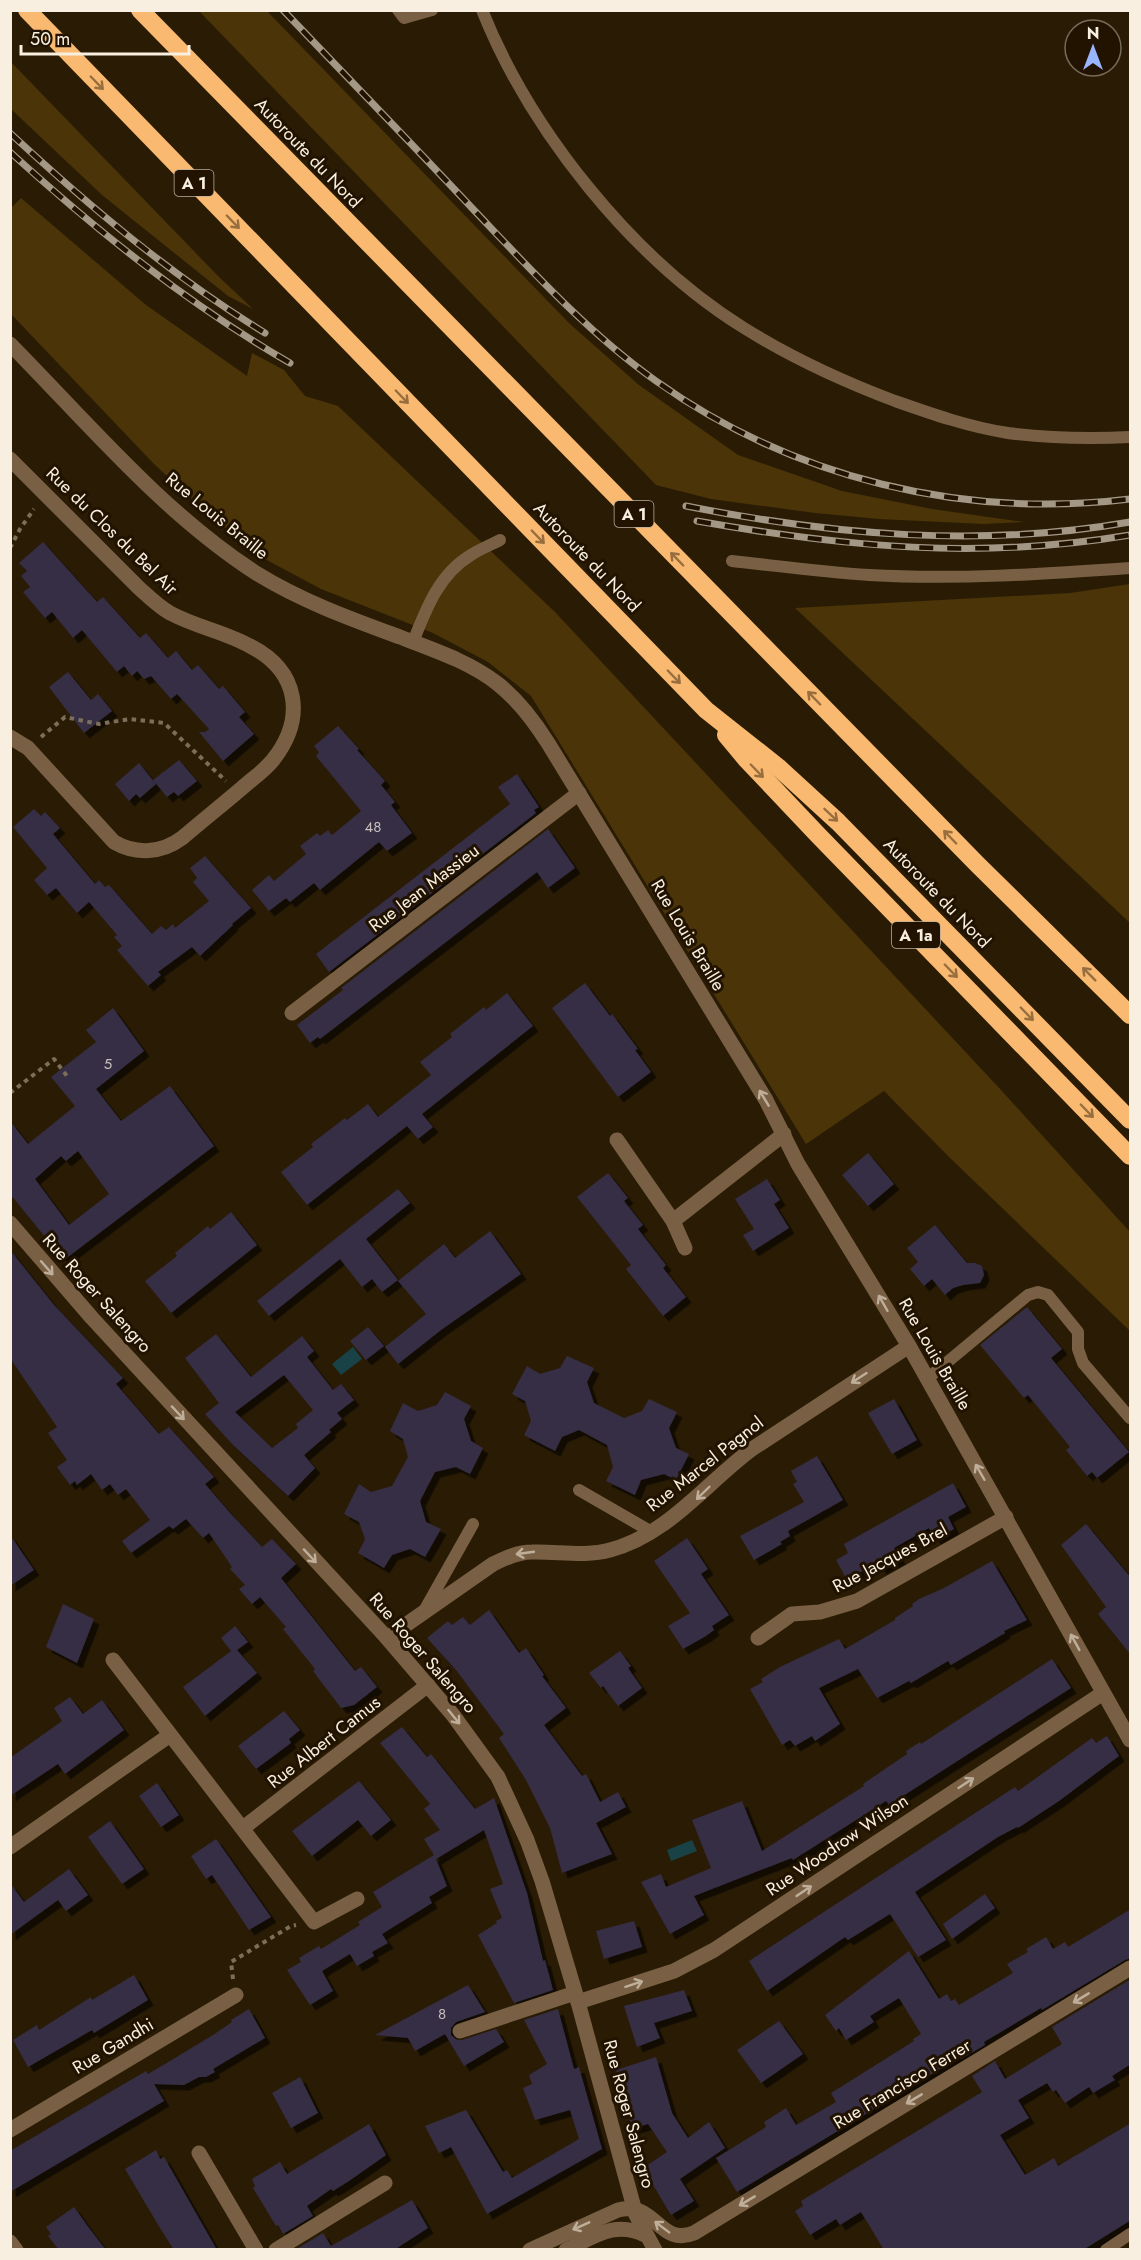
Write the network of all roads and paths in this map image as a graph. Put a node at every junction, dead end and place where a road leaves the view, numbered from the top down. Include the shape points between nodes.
1 (27, 10) edge
2 (140, 10) edge
3 (398, 10) edge
4 (432, 10) edge
5 (482, 10) edge
6 (10, 344) edge
7 (1131, 437) edge
8 (10, 459) edge
9 (46, 494) junction
10 (500, 540) dead end
11 (10, 548) edge
12 (732, 561) dead end
13 (1131, 568) edge
14 (413, 642) junction
15 (706, 710) junction
16 (10, 737) edge
17 (28, 748) junction
18 (238, 792) junction
19 (579, 793) junction
20 (292, 1013) dead end
21 (1131, 1015) edge
22 (67, 1076) dead end
23 (10, 1093) edge
24 (1131, 1120) edge
25 (783, 1134) junction
26 (617, 1140) dead end
27 (1131, 1156) edge
28 (673, 1221) junction
29 (10, 1223) edge
30 (685, 1248) dead end
31 (909, 1346) junction
32 (927, 1379) junction
33 (1131, 1418) edge
34 (579, 1490) dead end
35 (1006, 1517) junction
36 (473, 1524) dead end
37 (650, 1531) junction
38 (423, 1612) junction
39 (387, 1638) junction
40 (758, 1638) dead end
41 (113, 1660) dead end
42 (428, 1685) junction
43 (1104, 1693) junction
44 (170, 1735) junction
45 (1131, 1740) edge
46 (243, 1828) junction
47 (10, 1847) edge
48 (357, 1899) dead end
49 (314, 1922) junction
50 (1131, 1968) edge
51 (236, 1995) joint
52 (577, 1997) junction
53 (459, 2031) dead end
54 (10, 2130) edge
55 (199, 2153) dead end
56 (385, 2183) dead end
57 (634, 2208) junction
58 (694, 2233) junction
59 (1131, 2234) edge
60 (645, 2235) junction
61 (10, 2242) edge
62 (16, 2250) edge
63 (256, 2250) edge
64 (276, 2250) edge
65 (530, 2250) edge
66 (566, 2250) edge
67 (655, 2250) edge
68 (684, 2250) edge
69 (1106, 2250) edge

1 -> 15 highway, Autoroute du Nord / A 1
21 -> 2 highway, Autoroute du Nord / A 1 via 978,865
3 - 4 lane via 404,18
5 - 7 lane via 518,84 579,176 676,279 742,328 825,374 957,421 1035,435
6 - 14 street, Rue Louis Braille via 129,467 222,549 294,595
8 - 9 street, Rue du Clos du Bel Air
9 - 11 path
9 - 18 street, Rue du Clos du Bel Air via 158,605 259,651 287,679 294,712 285,740 272,761
10 - 14 lane via 469,555 441,583
12 - 13 lane via 870,575 949,577
14 - 19 street, Rue Louis Braille via 498,684 537,726
15 -> 24 highway, Autoroute du Nord / A 1 via 778,767 838,822
15 -> 27 highway, A 1a via 746,759
16 - 17 street, Rue du Clos du Bel Air
17 - 18 path via 65,717 99,724 130,719 165,723
17 - 18 street, Rue du Clos du Bel Air via 108,837 128,848 157,850 173,844
19 - 20 street, Rue Jean Massieu
25 -> 19 street, Rue Louis Braille
22 - 23 path via 54,1059
25 - 28 street
31 -> 25 street, Rue Louis Braille
26 - 28 street
28 - 30 street
29 -> 39 street, Rue Roger Salengro via 84,1310
31 - 32 street, Rue Louis Braille
31 -> 37 street, Rue Marcel Pagnol via 752,1449 685,1509
32 - 33 lane via 1028,1295 1038,1293 1048,1295 1078,1332 1083,1363
35 -> 32 street, Rue Louis Braille
34 - 37 lane
35 - 40 street, Rue Jacques Brel via 857,1601 820,1612 792,1614
43 -> 35 street, Rue Louis Braille
36 - 38 lane
37 -> 38 street, Rue Marcel Pagnol via 607,1551 530,1552 511,1556
38 - 39 street, Rue Marcel Pagnol
39 - 42 street, Rue Roger Salengro
41 - 44 street
42 - 46 street, Rue Albert Camus
42 -> 52 street, Rue Roger Salengro via 480,1750 511,1803 542,1881
43 - 45 street, Rue Louis Braille
52 -> 43 street, Rue Woodrow Wilson via 674,1971 714,1950
44 - 46 street
44 - 47 street
46 - 49 street
48 - 49 street
49 - 51 path via 291,1926 231,1962
50 -> 58 street, Rue Francisco Ferrer
51 - 54 street, Rue Gandhi
52 - 53 street, Rue Woodrow Wilson
52 - 57 street, Rue Roger Salengro
55 - 63 street
56 - 64 street
58 -> 57 street, Rue Roger Salengro via 670,2234
57 - 60 street, Rue Roger Salengro
57 -> 65 street via 618,2210
58 - 68 street
59 - 69 lane
60 - 66 street via 629,2228 616,2228
60 - 67 street, Rue Roger Salengro
61 - 62 street

